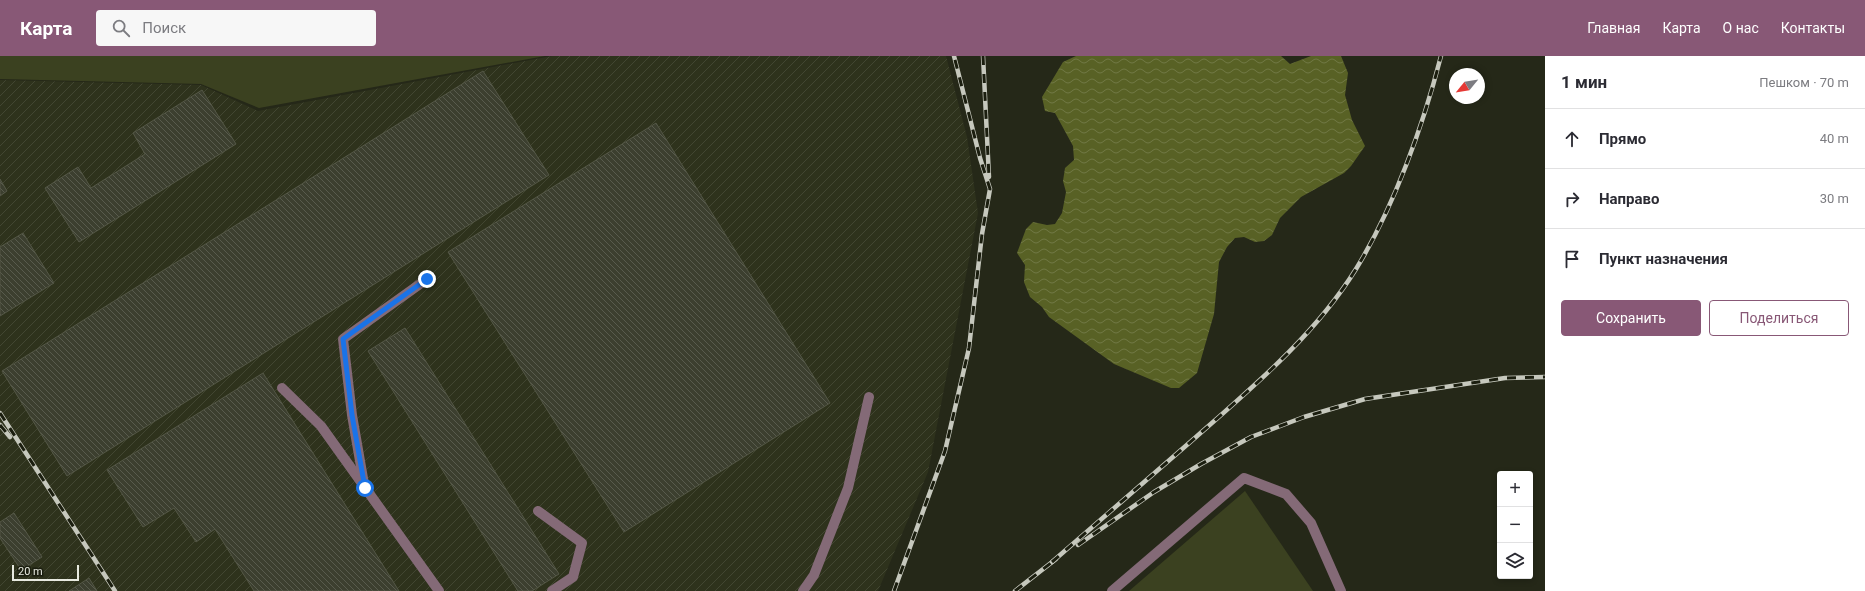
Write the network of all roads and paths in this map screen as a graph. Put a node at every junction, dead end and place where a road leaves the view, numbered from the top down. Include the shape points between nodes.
1 (427, 279) dead end
2 (282, 388) dead end
3 (869, 397) dead end
4 (365, 488) junction
5 (538, 511) dead end
6 (438, 591) edge
7 (552, 591) edge
8 (803, 591) edge
9 (1112, 591) edge
10 (1340, 591) edge

1 - 4 lane via 343,339 352,415
2 - 4 lane via 321,426
3 - 8 lane via 848,488 814,574
4 - 6 lane
5 - 7 lane via 582,543 573,577
9 - 10 lane via 1244,478 1286,494 1301,511 1311,523

